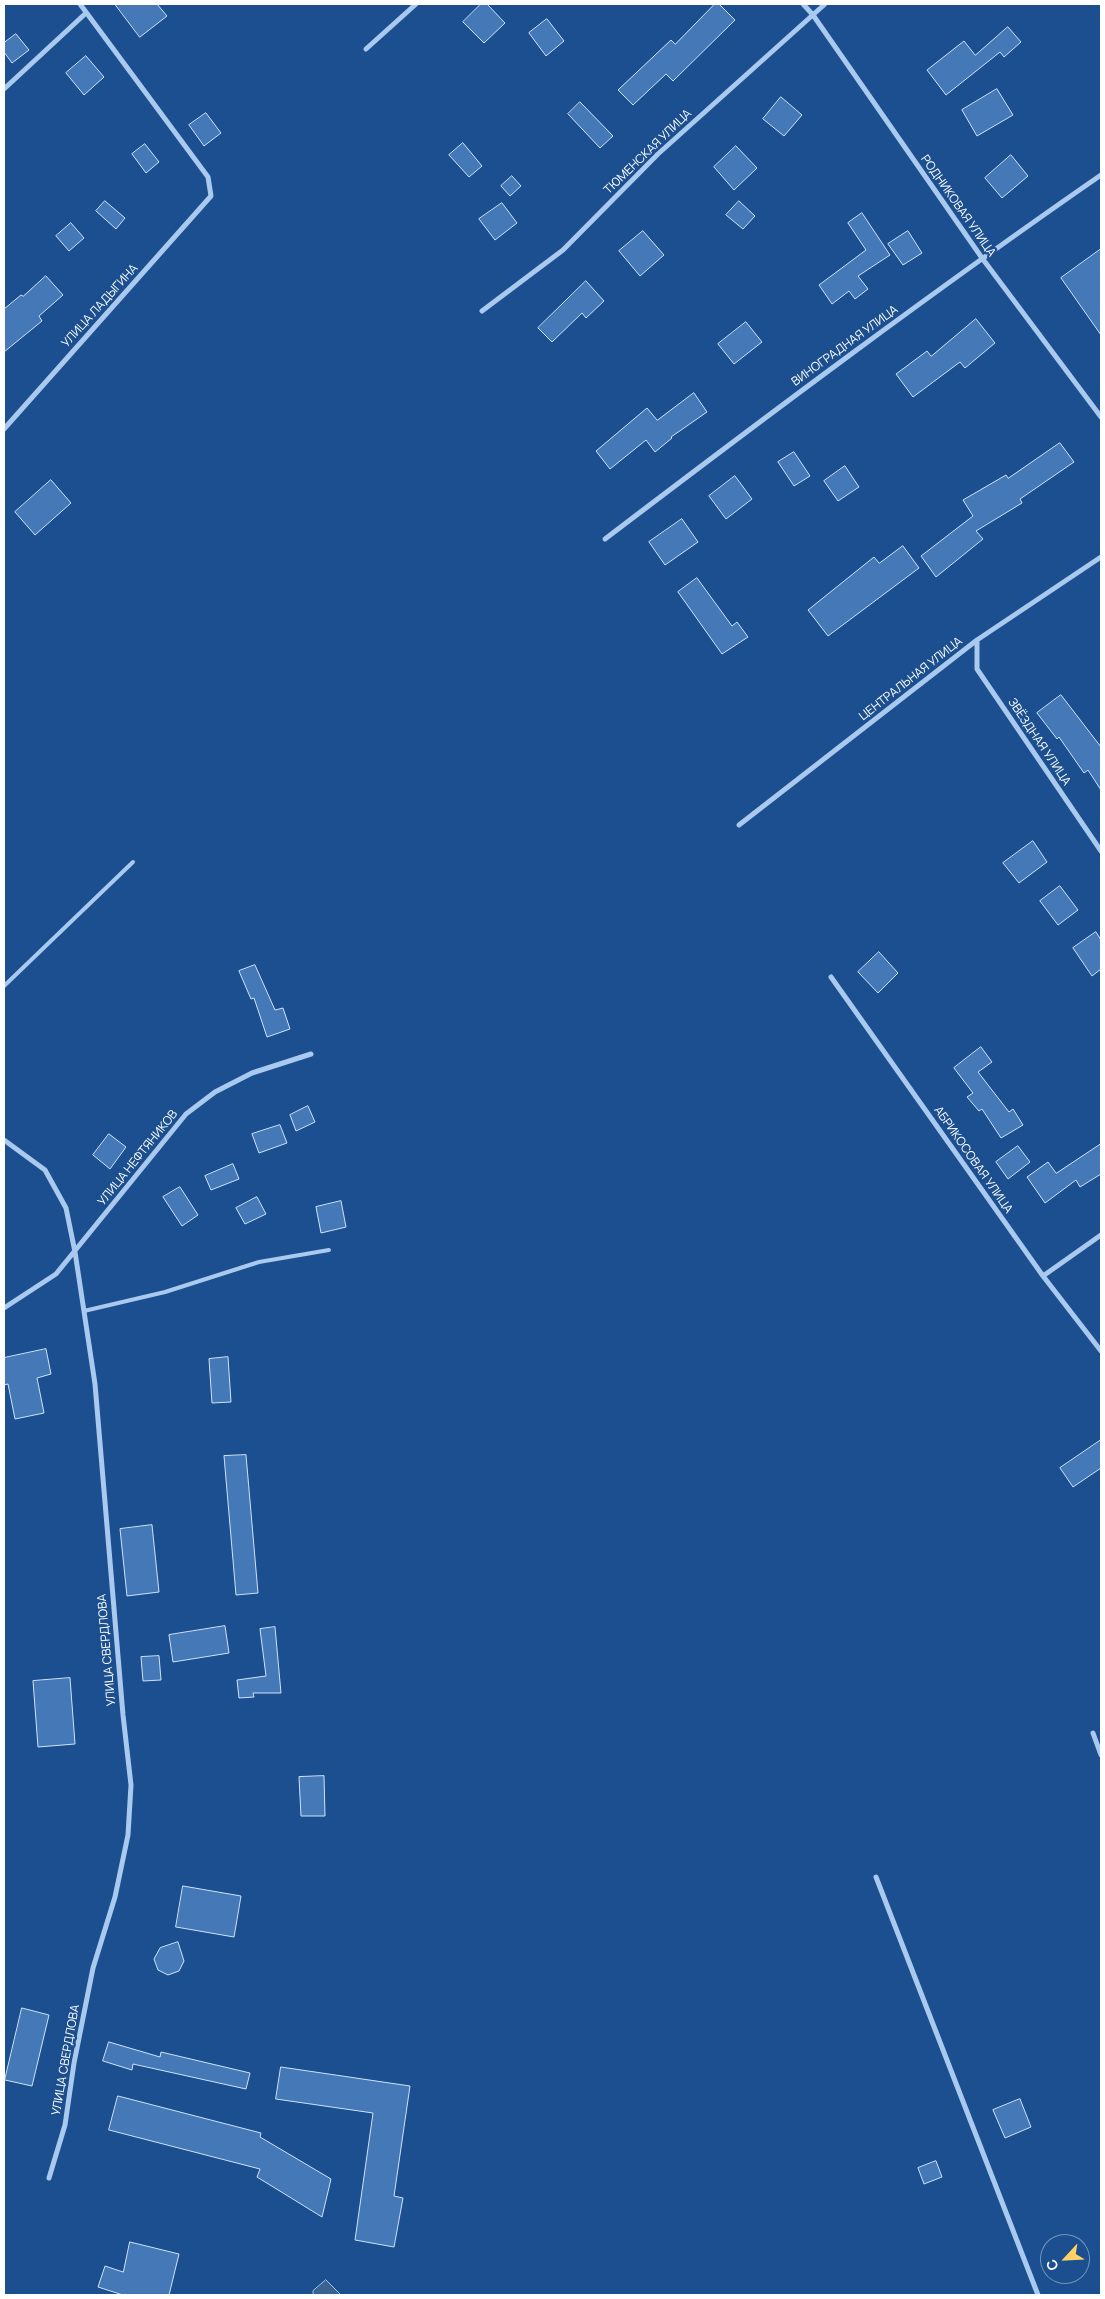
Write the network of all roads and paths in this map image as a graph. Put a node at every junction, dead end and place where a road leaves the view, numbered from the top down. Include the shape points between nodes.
1 (80, 4) edge
2 (416, 4) edge
3 (803, 4) edge
4 (825, 4) edge
5 (86, 13) junction
6 (813, 15) junction
7 (366, 49) dead end
8 (4, 89) edge
9 (1101, 175) edge
10 (982, 258) junction
11 (482, 311) dead end
12 (1101, 417) edge
13 (4, 429) edge
14 (605, 539) dead end
15 (1101, 556) edge
16 (978, 640) junction
17 (739, 825) dead end
18 (1101, 851) edge
19 (133, 862) dead end
20 (831, 978) dead end
21 (4, 986) edge
22 (311, 1054) dead end
23 (4, 1140) edge
24 (1101, 1235) edge
25 (329, 1250) dead end
26 (75, 1252) junction
27 (1043, 1276) junction
28 (4, 1308) edge
29 (84, 1311) junction
30 (1101, 1351) edge
31 (1093, 1733) dead end
32 (1101, 1755) edge
33 (876, 1877) dead end
34 (49, 2178) dead end
35 (1038, 2295) edge

1 - 5 street
2 - 7 street
3 - 6 street, РОДНИКОВАЯ УЛИЦА
4 - 6 street, ТЮМЕНСКАЯ УЛИЦА
5 - 8 street
5 - 13 street, УЛИЦА ЛАДЫГИНА via 208,177 211,196
6 - 10 street, РОДНИКОВАЯ УЛИЦА
6 - 11 street, ТЮМЕНСКАЯ УЛИЦА via 658,154 563,250
9 - 10 street, ВИНОГРАДНАЯ УЛИЦА
10 - 12 street, РОДНИКОВАЯ УЛИЦА
10 - 14 street, ВИНОГРАДНАЯ УЛИЦА via 775,409
15 - 16 street, ЦЕНТРАЛЬНАЯ УЛИЦА
16 - 17 street, ЦЕНТРАЛЬНАЯ УЛИЦА
16 - 18 street, ЗВЁЗДНАЯ УЛИЦА via 977,669
19 - 21 lane
20 - 27 street, АБРИКОСОВАЯ УЛИЦА
22 - 26 street, УЛИЦА НЕФТЯНИКОВ via 252,1073 215,1092 186,1114
23 - 26 street, УЛИЦА СВЕРДЛОВА via 45,1170 66,1208
24 - 27 street
25 - 29 lane via 259,1262 164,1292
26 - 28 street, УЛИЦА НЕФТЯНИКОВ via 56,1274
26 - 29 street, УЛИЦА СВЕРДЛОВА
27 - 30 street, АБРИКОСОВАЯ УЛИЦА
29 - 34 street, УЛИЦА СВЕРДЛОВА via 95,1384 131,1785 128,1835 115,1897 93,1968 65,2125
31 - 32 street
33 - 35 street

